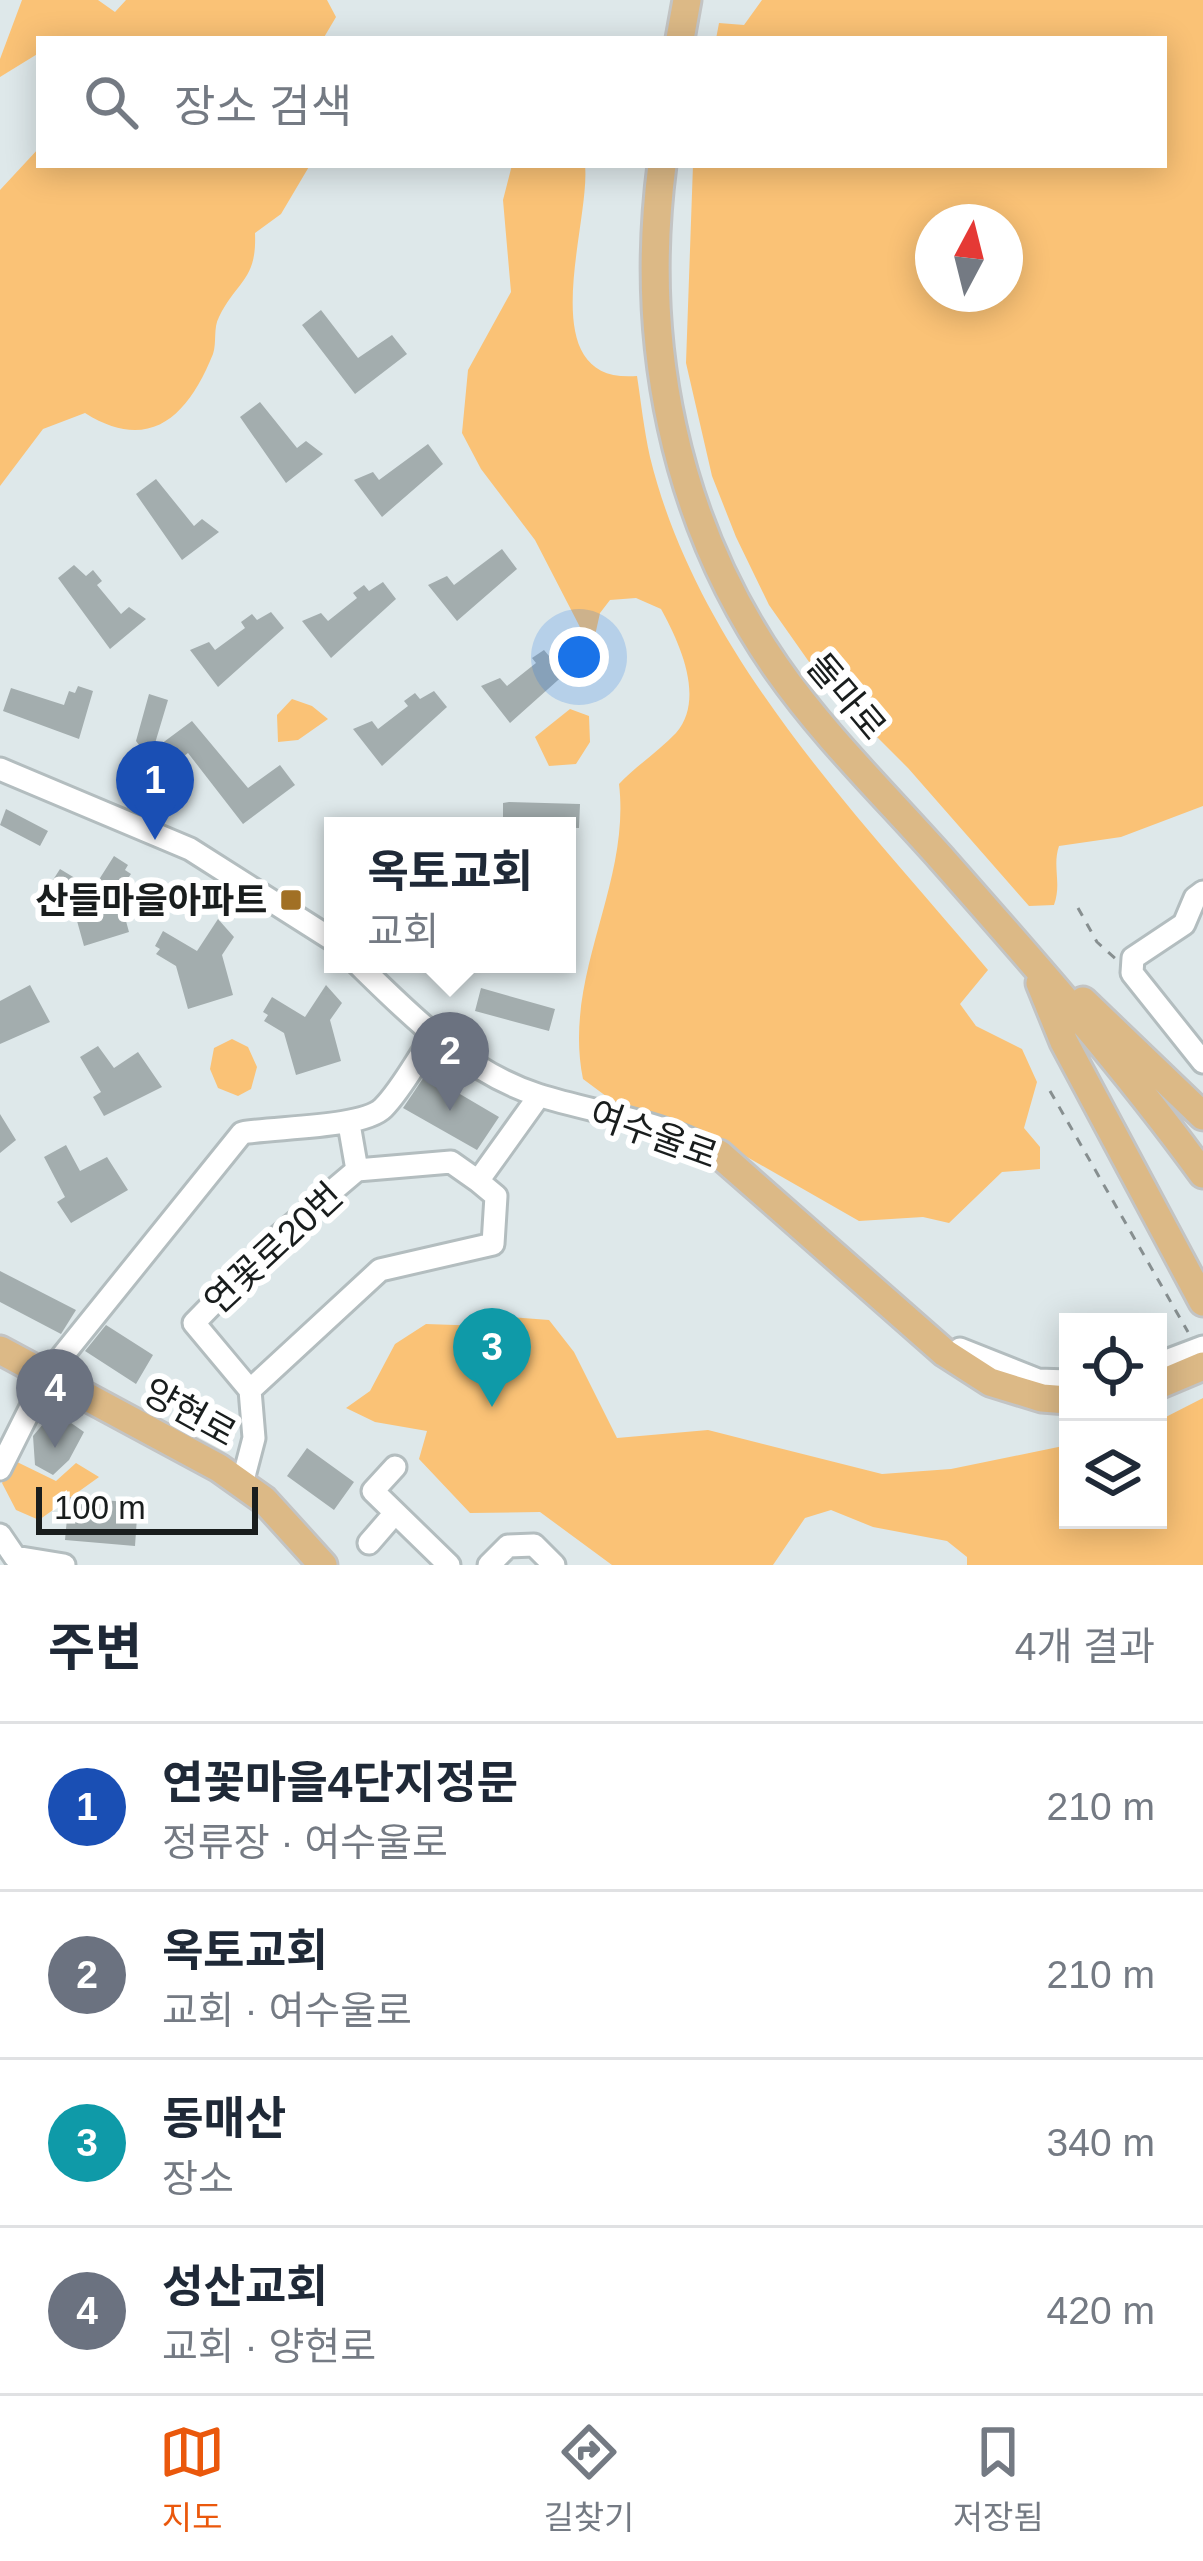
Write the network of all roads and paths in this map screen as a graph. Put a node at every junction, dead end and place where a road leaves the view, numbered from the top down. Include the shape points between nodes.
1 (687, 0) edge
2 (681, 36) edge
3 (662, 168) edge
4 (0, 769) edge
5 (1203, 892) edge
6 (1078, 908) dead end
7 (324, 934) edge
8 (1029, 957) junction
9 (367, 973) edge
10 (1132, 973) junction
11 (433, 1037) junction
12 (1203, 1062) edge
13 (1050, 1091) dead end
14 (539, 1096) junction
15 (1203, 1116) edge
16 (349, 1124) junction
17 (719, 1154) junction
18 (357, 1170) junction
19 (1203, 1174) edge
20 (478, 1181) junction
21 (1203, 1302) edge
22 (0, 1350) edge
23 (1202, 1354) edge
24 (1167, 1362) edge
25 (47, 1375) junction
26 (1167, 1378) edge
27 (1059, 1381) edge
28 (250, 1390) junction
29 (1059, 1399) edge
30 (394, 1467) dead end
31 (0, 1469) edge
32 (242, 1484) junction
33 (394, 1513) junction
34 (369, 1543) dead end
35 (5, 1549) edge
36 (64, 1565) edge
37 (323, 1565) edge
38 (449, 1565) edge
39 (489, 1565) edge
40 (554, 1565) edge

1 - 2 main road
3 - 8 main road, 돌마로 via 657,349 674,448 719,563 802,702
4 - 7 street via 190,849
5 - 10 street via 1184,924 1133,958
6 - 10 path via 1097,942
8 - 15 main road
8 - 19 main road, 돌마로
8 - 21 main road via 1064,1042
9 - 11 street, 여수울로
10 - 12 street
11 - 14 street, 여수울로
11 - 16 street via 380,1111
13 - 23 path
14 - 17 street, 여수울로 via 628,1118
14 - 20 street
16 - 18 street, 연꽃로20번
16 - 25 street via 242,1133
17 - 27 street, 여수울로 via 967,1354
17 - 29 main road via 945,1353 990,1382
18 - 20 street via 451,1162
18 - 28 street, 연꽃로20번 via 194,1323
20 - 28 street via 496,1196 493,1244 380,1270
22 - 25 main road, 양현로
23 - 24 street
23 - 26 main road
25 - 31 street
25 - 32 main road, 양현로
28 - 32 street via 254,1438
30 - 33 street via 373,1491
32 - 37 main road, 양현로
33 - 34 street
33 - 38 street
35 - 36 street
39 - 40 street via 508,1546 534,1545

